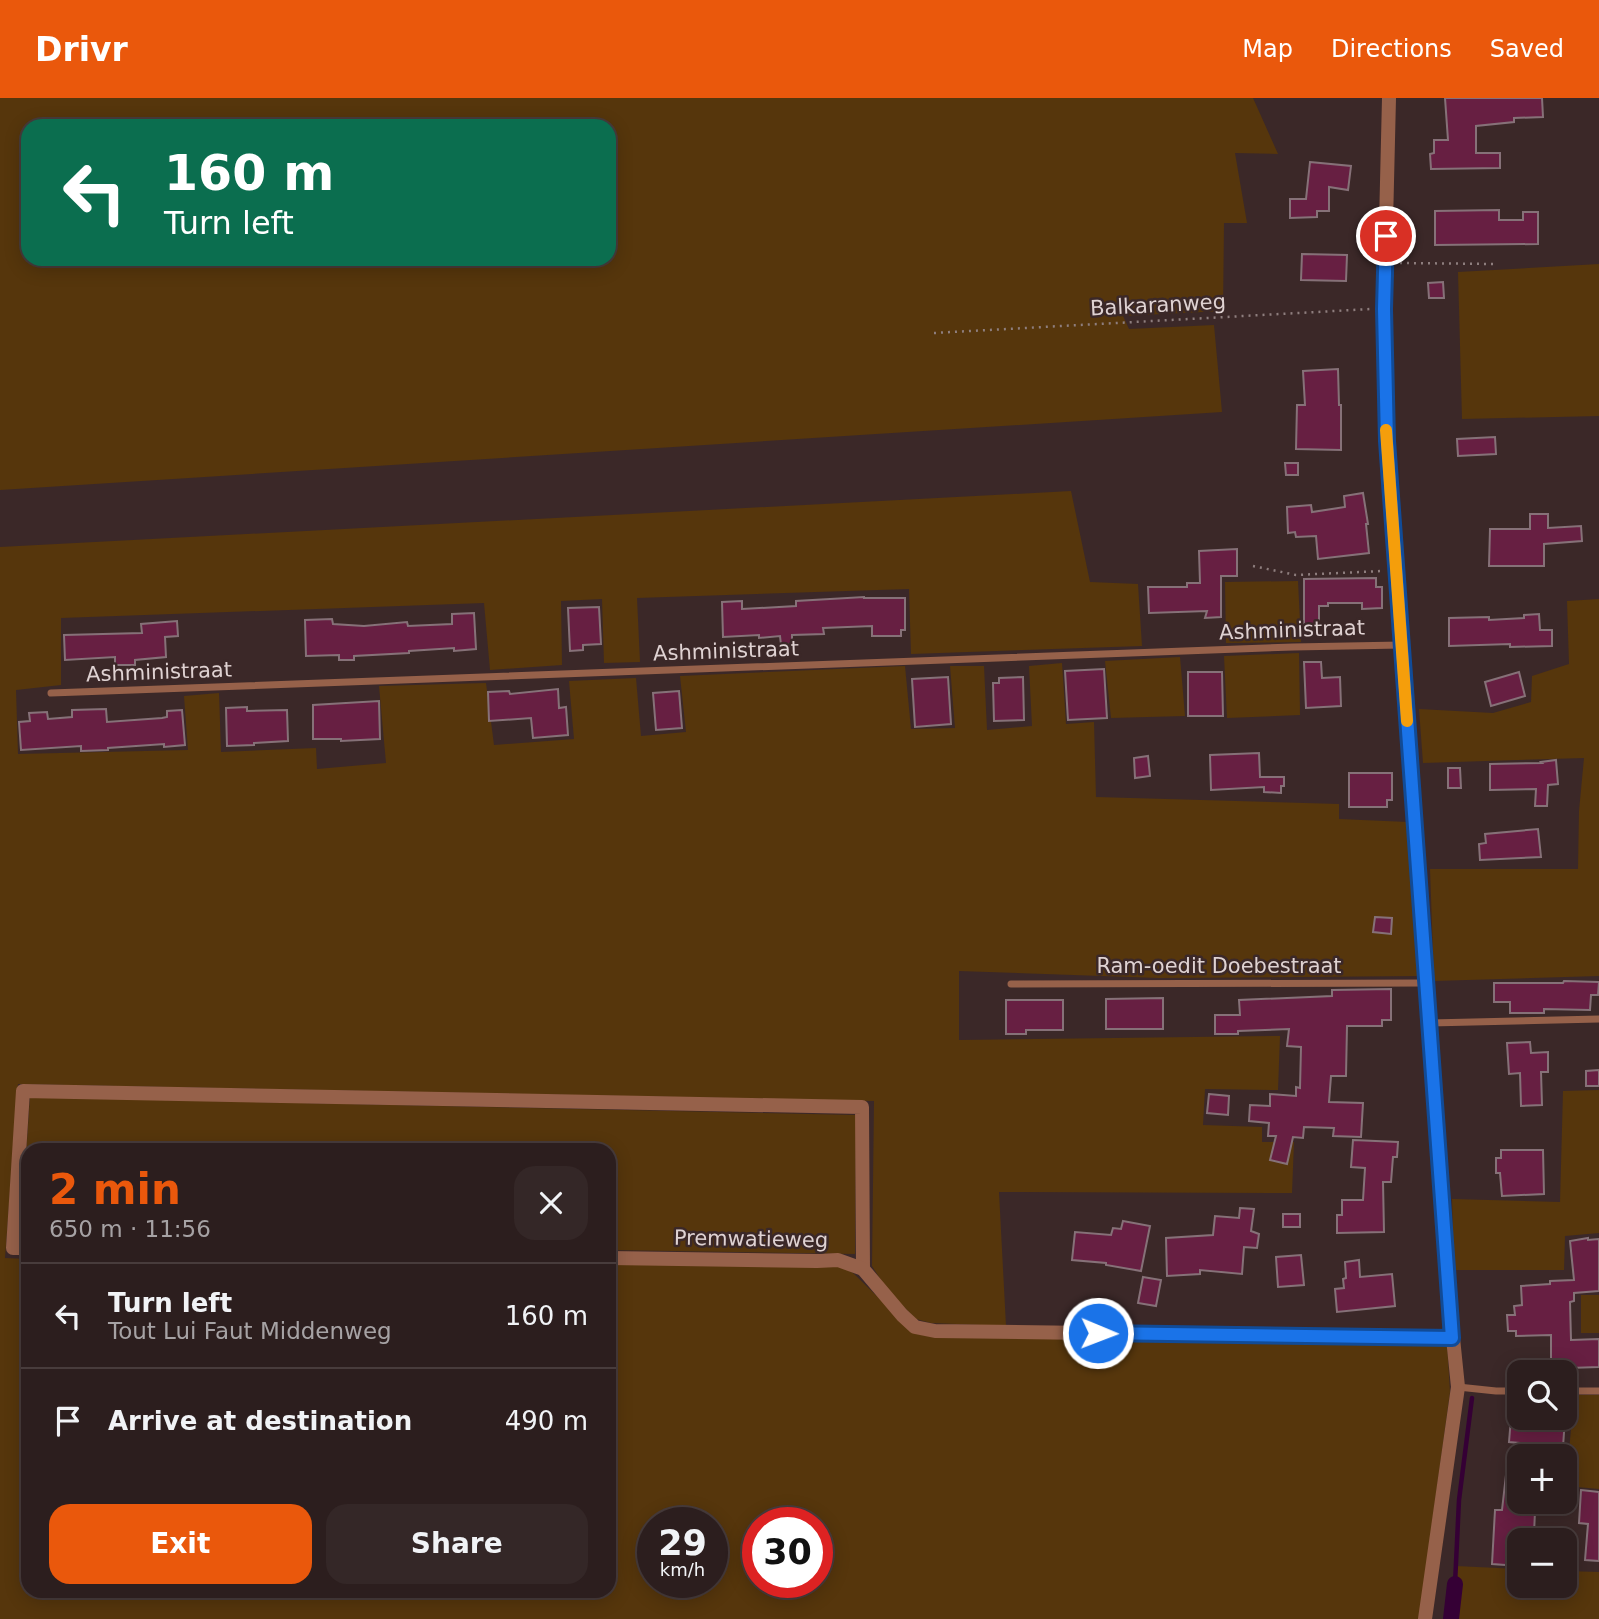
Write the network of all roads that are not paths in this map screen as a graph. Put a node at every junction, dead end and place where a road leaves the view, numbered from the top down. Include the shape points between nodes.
1 (1389, 98) edge
2 (1401, 645) junction
3 (51, 693) dead end
4 (1426, 983) junction
5 (1011, 984) dead end
6 (1599, 1018) edge
7 (1429, 1023) junction
8 (22, 1143) edge
9 (21, 1196) edge
10 (20, 1248) edge
11 (616, 1258) edge
12 (863, 1269) junction
13 (1452, 1338) junction
14 (1458, 1387) junction
15 (1507, 1391) edge
16 (1577, 1391) edge
17 (1599, 1391) edge
18 (1425, 1619) edge

1 - 2 street via 1384,309 1387,441
2 - 3 lane, Ashministraat
2 - 4 street
4 - 5 lane, Ram-oedit Doebestraat
4 - 7 street
6 - 7 lane
7 - 13 street
8 - 12 street via 23,1091 862,1107
9 - 10 street
11 - 12 street, Premwatieweg via 838,1260
12 - 13 street via 915,1327 934,1331
13 - 14 street
14 - 15 lane
14 - 18 street
16 - 17 lane

